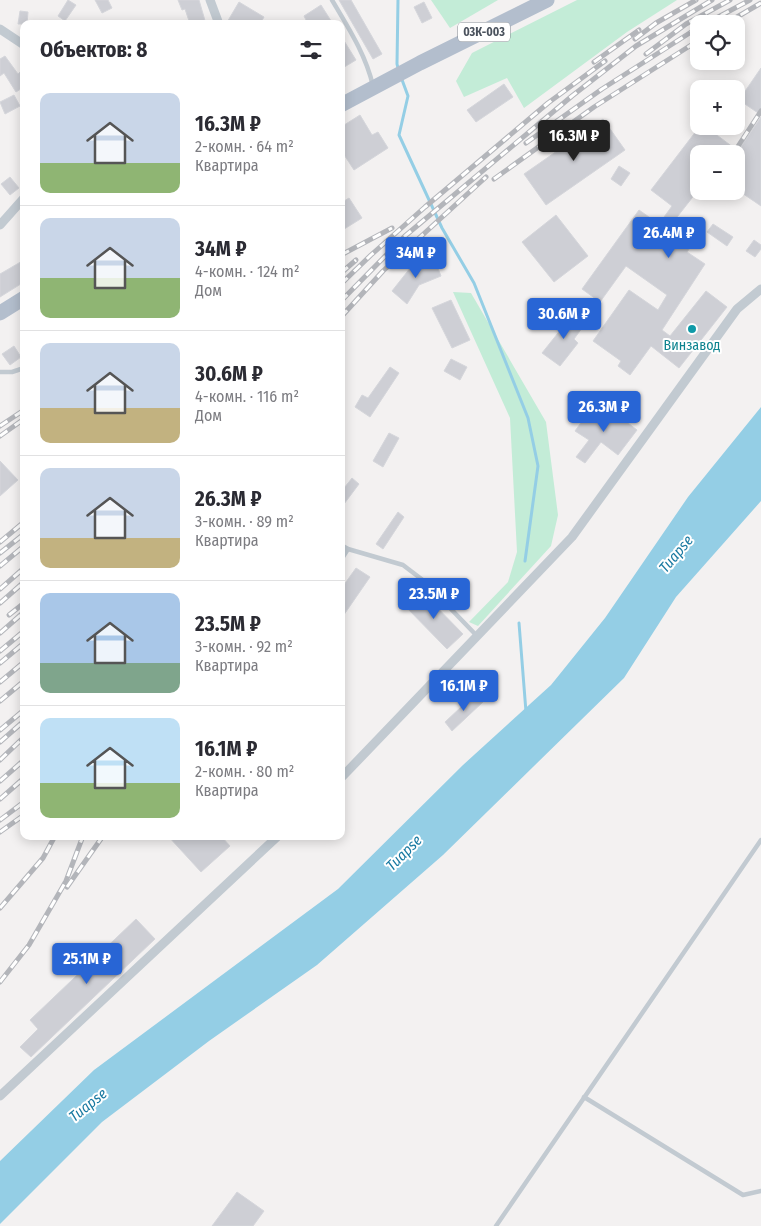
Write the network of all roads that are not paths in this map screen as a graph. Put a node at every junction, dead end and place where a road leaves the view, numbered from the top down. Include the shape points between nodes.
1 (210, 0) edge
2 (332, 0) edge
3 (547, 0) edge
4 (218, 20) edge
5 (344, 20) edge
6 (345, 22) edge
7 (0, 29) edge
8 (20, 42) edge
9 (373, 88) junction
10 (345, 103) edge
11 (20, 202) edge
12 (0, 225) edge
13 (761, 288) edge
14 (20, 300) edge
15 (0, 313) edge
16 (20, 369) edge
17 (0, 372) edge
18 (345, 547) edge
19 (348, 549) junction
20 (345, 554) edge
21 (477, 636) junction
22 (345, 774) edge
23 (274, 840) edge
24 (761, 840) edge
25 (0, 1096) edge
26 (584, 1097) junction
27 (761, 1191) edge
28 (496, 1226) edge

1 - 4 street
2 - 5 lane
3 - 9 main road, 03К-003
6 - 9 lane via 364,59
7 - 8 street
9 - 10 main road, 03К-003
11 - 12 street
13 - 21 street via 737,309 572,538
14 - 15 main road
16 - 17 lane
18 - 19 lane
19 - 20 lane
19 - 21 lane via 403,565 424,581
21 - 22 street
23 - 25 street
24 - 26 lane
26 - 27 lane via 744,1195
26 - 28 lane

